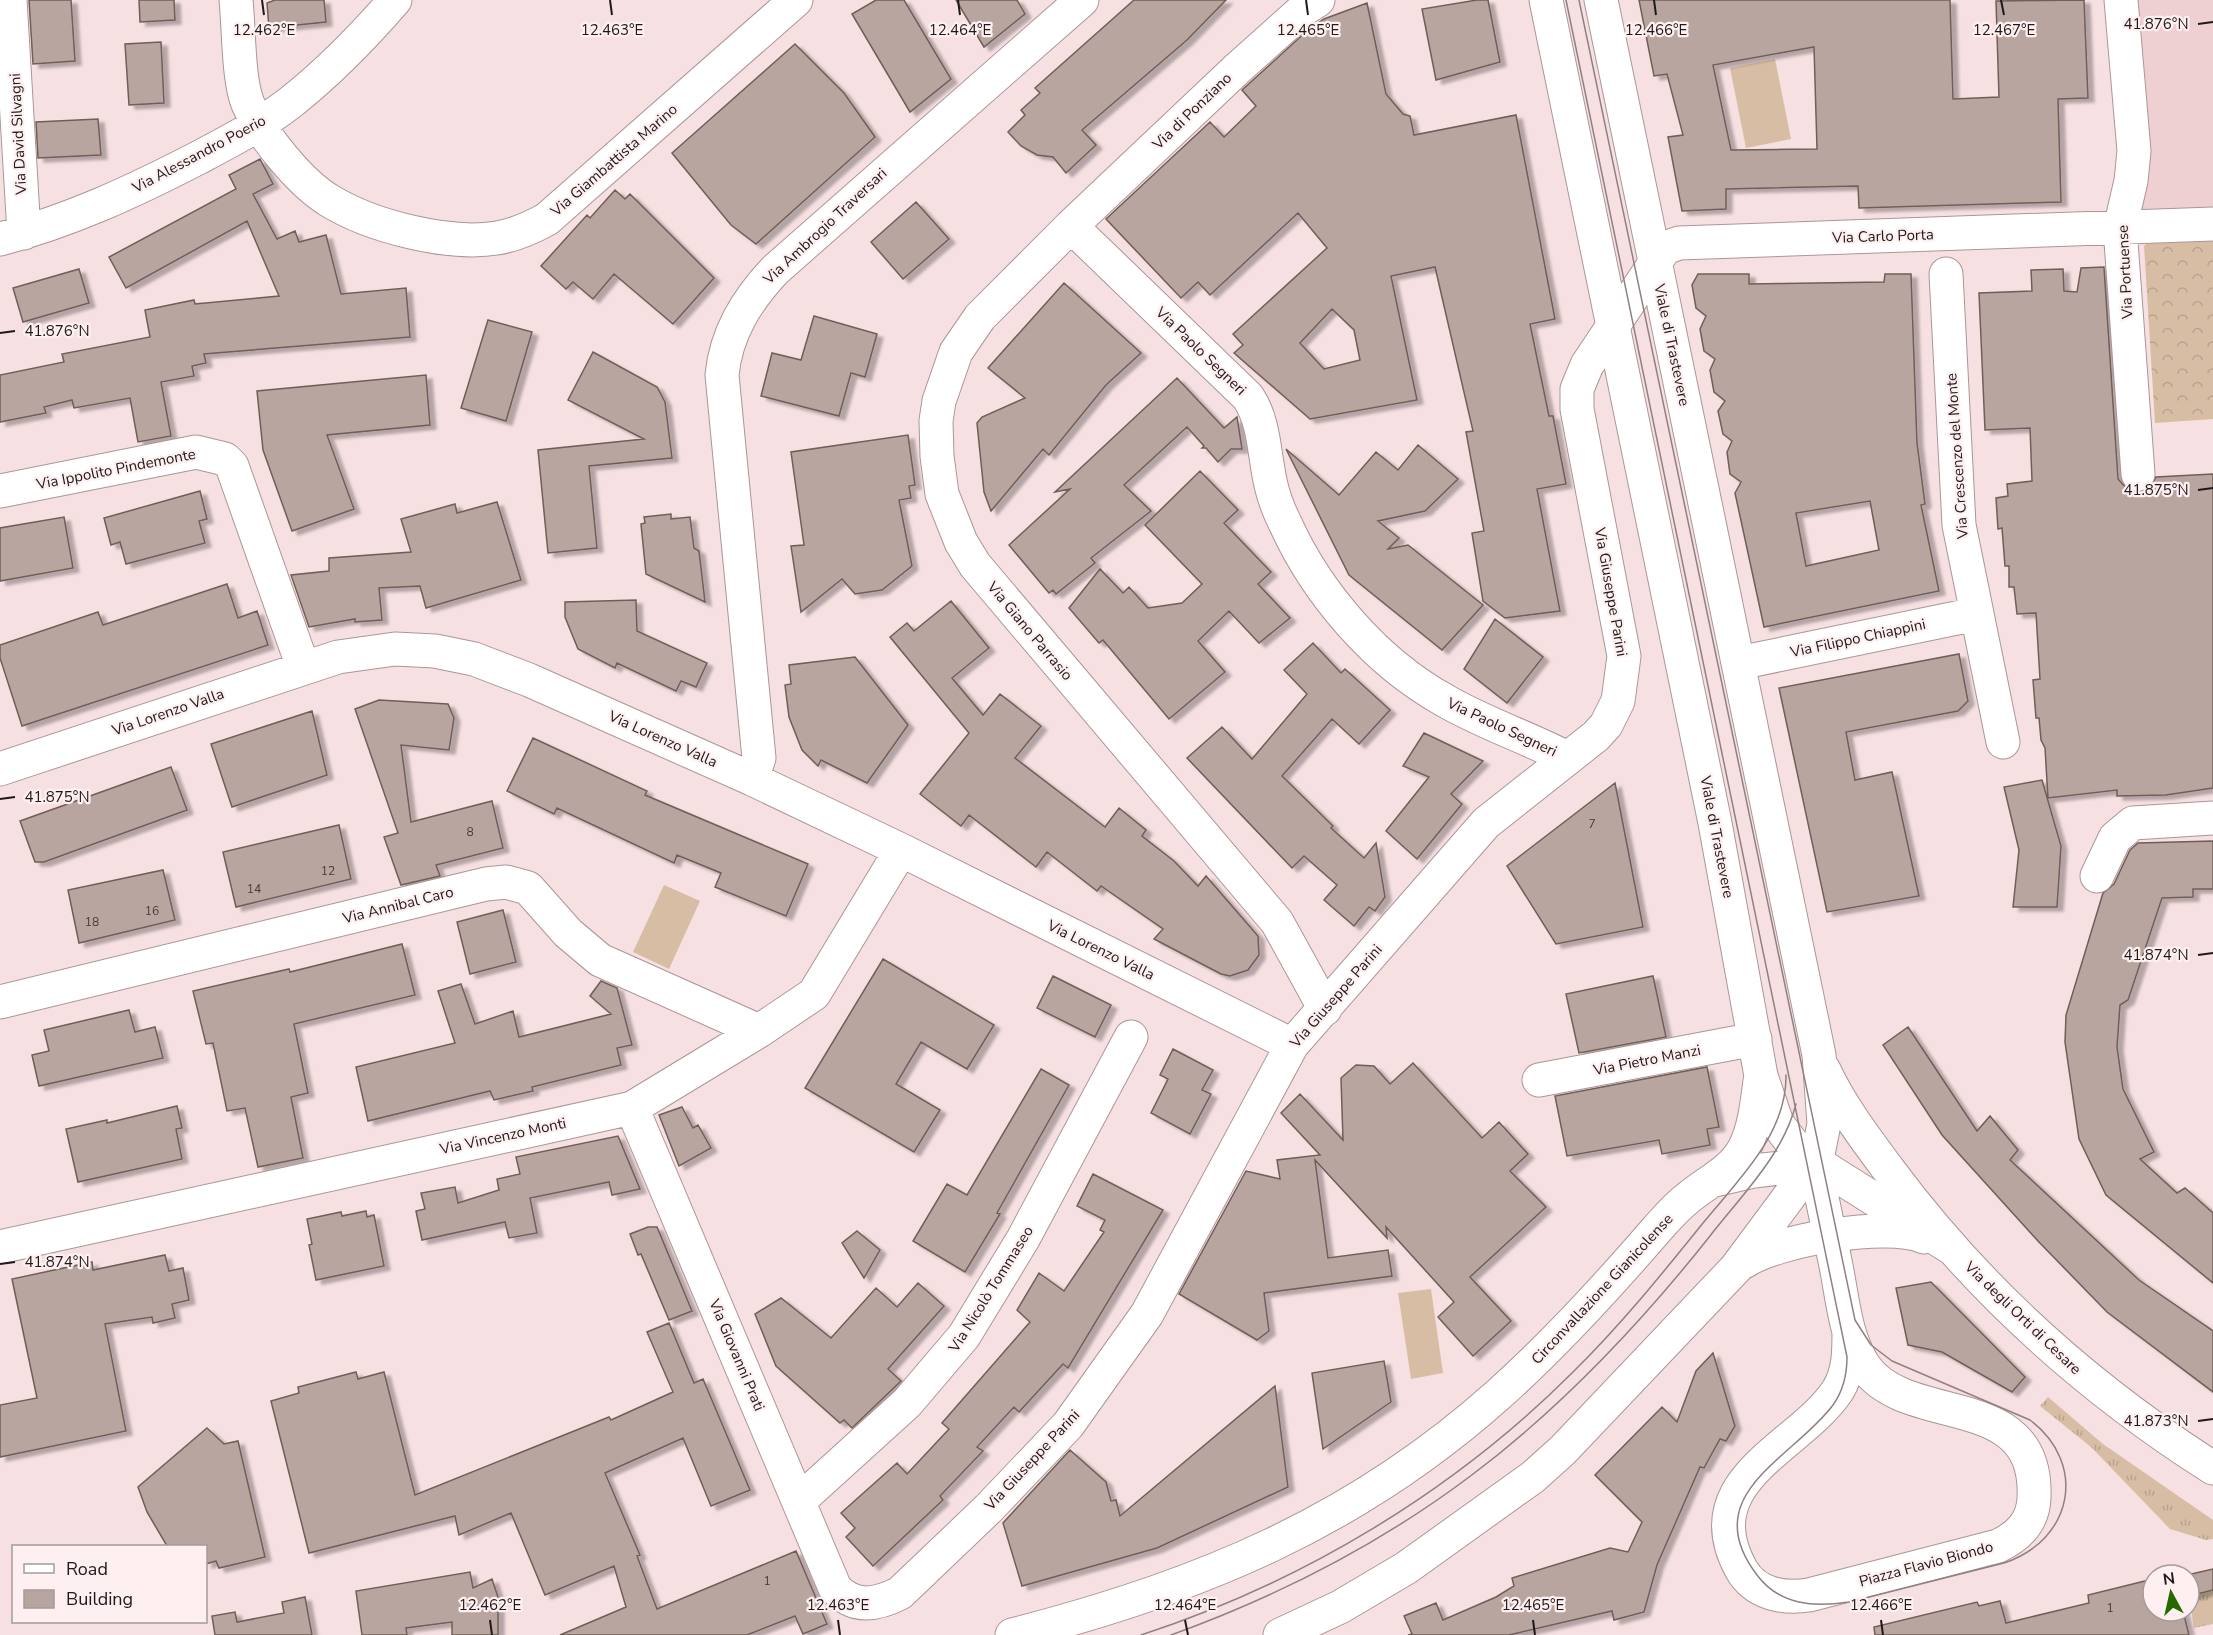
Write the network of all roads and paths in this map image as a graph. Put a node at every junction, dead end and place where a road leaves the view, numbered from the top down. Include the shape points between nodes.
1 (10, 0) edge
2 (236, 0) edge
3 (396, 0) edge
4 (796, 0) edge
5 (1082, 0) edge
6 (1318, 0) edge
7 (1546, 0) edge
8 (1601, 0) edge
9 (2121, 0) edge
10 (259, 124) junction
11 (2213, 224) edge
12 (1071, 226) junction
13 (2120, 228) junction
14 (12, 236) edge
15 (1654, 263) junction
16 (1946, 274) dead end
17 (1613, 325) junction
18 (2138, 474) dead end
19 (0, 491) edge
20 (1976, 614) junction
21 (1739, 663) junction
22 (303, 667) junction
23 (2003, 742) dead end
24 (1567, 758) junction
25 (0, 769) edge
26 (753, 779) junction
27 (2213, 818) edge
28 (901, 850) junction
29 (2097, 876) dead end
30 (0, 1002) edge
31 (1325, 1009) junction
32 (759, 1031) junction
33 (1131, 1037) dead end
34 (1755, 1039) junction
35 (1292, 1045) junction
36 (1821, 1063) junction
37 (1761, 1076) junction
38 (1539, 1080) dead end
39 (632, 1108) junction
40 (1815, 1164) junction
41 (1714, 1181) junction
42 (1830, 1236) junction
43 (0, 1247) edge
44 (1953, 1249) junction
45 (1736, 1268) junction
46 (1849, 1332) junction
47 (1886, 1387) junction
48 (1832, 1398) junction
49 (2213, 1468) edge
50 (799, 1501) junction
51 (847, 1599) joint
52 (1012, 1635) edge
53 (1280, 1635) edge

1 - 14 street, Via David Silvagni
2 - 10 street, Via Giambattista Marino via 245,94
3 - 10 street, Via Alessandro Poerio via 326,73
4 - 10 street, Via Giambattista Marino via 548,219 494,239 430,236 329,201 292,167
5 - 26 street, Via Ambrogio Traversari via 775,270 751,296 730,337 722,375 759,759
6 - 12 street, Via di Ponziano via 1238,68
7 - 17 street, Viale di Trastevere
8 - 15 street, Viale di Trastevere
9 - 13 street, Via Portuense via 2134,152
10 - 14 street, Via Alessandro Poerio via 113,200
11 - 13 street, Via Carlo Porta
12 - 24 street, Via Paolo Segneri via 1248,398 1258,418 1271,486 1286,525 1316,578 1367,640 1412,679 1444,700
12 - 31 street, Via Giano Parrasio via 980,317 956,352 945,377 936,421 942,494 961,542 975,565 1277,922
13 - 15 street, Via Carlo Porta via 1679,243 1665,248
13 - 18 street, Via Portuense
15 - 17 street, Viale di Trastevere
15 - 21 street, Viale di Trastevere
16 - 20 street, Via Crescenzo del Monte via 1956,495
17 - 24 street, Via Giuseppe Parini via 1587,365 1577,389 1577,401 1624,656 1623,673 1612,715 1596,736
17 - 34 street, Viale di Trastevere
19 - 22 street, Via Ippolito Pindemonte via 196,452 225,459 232,466
20 - 21 street, Via Filippo Chiappini
20 - 23 street, Via Crescenzo del Monte
21 - 36 street, Viale di Trastevere
22 - 25 street, Via Lorenzo Valla
22 - 26 street, Via Lorenzo Valla via 381,650 456,655 529,680
24 - 31 street, Via Giuseppe Parini via 1486,823
26 - 28 street, Via Lorenzo Valla
27 - 29 street via 2133,823 2115,838
28 - 32 street, Via Vincenzo Monti via 814,994
28 - 35 street, Via Lorenzo Valla
30 - 32 street, Via Annibal Caro via 506,882 528,888 568,933 600,960
31 - 35 street, Via Giuseppe Parini
32 - 39 street, Via Vincenzo Monti
33 - 50 street, Via Nicolò Tommaseo via 1023,1239 964,1336 907,1403
34 - 37 street, Viale di Trastevere
34 - 38 street, Via Pietro Manzi
35 - 51 street, Via Giuseppe Parini via 1147,1314 1068,1425 907,1587 873,1604
36 - 40 street via 1823,1134
36 - 44 street, Via degli Orti di Cesare via 1879,1156 1917,1209
37 - 40 street, Viale di Trastevere via 1781,1132
37 - 41 street, Circonvallazione Gianicolense via 1753,1124 1744,1147
39 - 43 street, Via Vincenzo Monti
39 - 50 street, Via Giovanni Prati
40 - 41 street, Circonvallazione Gianicolense via 1754,1171
40 - 42 street
40 - 44 street, Via degli Orti di Cesare
40 - 45 street
41 - 52 street, Circonvallazione Gianicolense via 1676,1209 1587,1308 1498,1396 1361,1498 1279,1544 1195,1579
42 - 44 street, Via degli Orti di Cesare via 1896,1231 1919,1235
42 - 45 street, Via degli Orti di Cesare via 1775,1246
42 - 46 street
44 - 49 street, Via degli Orti di Cesare via 2066,1362 2136,1418
45 - 53 street via 1582,1431 1533,1477 1406,1568 1332,1611
46 - 47 street, Piazza Flavio Biondo via 1866,1367
46 - 48 street, Piazza Flavio Biondo via 1846,1371
47 - 48 street, Piazza Flavio Biondo via 1861,1385
47 - 48 street, Piazza Flavio Biondo via 1915,1400 1984,1419 2011,1436 2020,1446 2032,1476 2031,1517 2012,1538 1992,1547 1809,1595 1779,1596 1756,1586 1739,1564 1731,1538 1732,1507 1747,1476
50 - 51 street, Via Giovanni Prati via 831,1582

